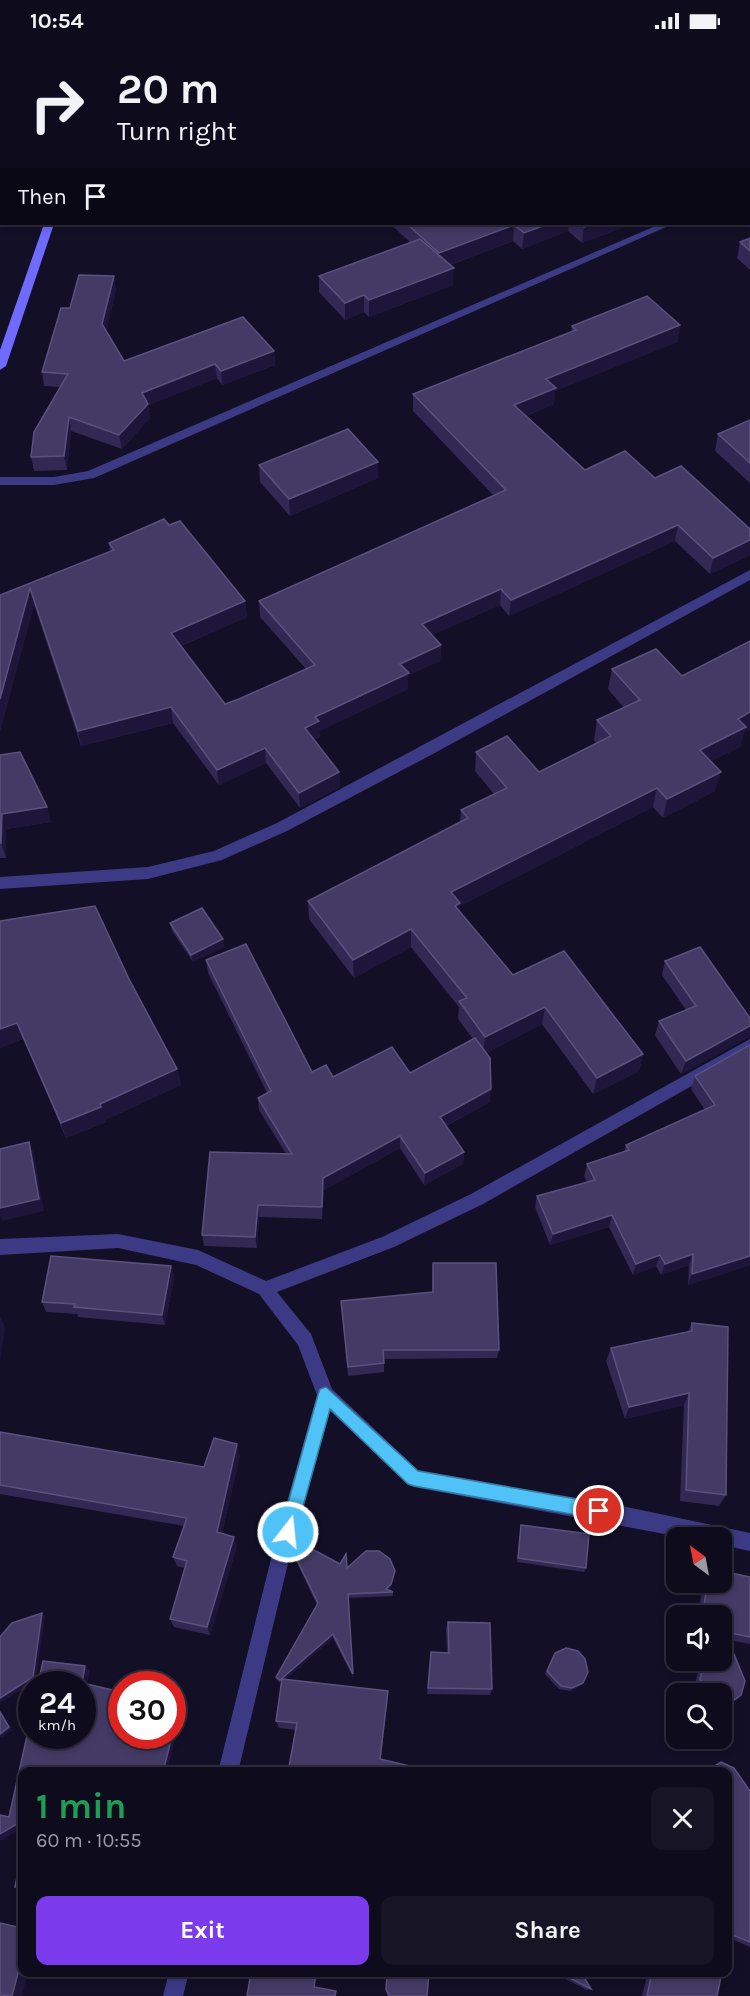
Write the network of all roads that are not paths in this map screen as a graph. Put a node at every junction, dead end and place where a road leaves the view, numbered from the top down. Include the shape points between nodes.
1 (49, 225) edge
2 (666, 225) edge
3 (0, 366) edge
4 (0, 481) edge
5 (750, 574) edge
6 (0, 883) edge
7 (750, 1045) edge
8 (0, 1246) edge
9 (265, 1289) junction
10 (326, 1395) junction
11 (750, 1542) edge
12 (229, 1767) edge
13 (178, 1977) edge
14 (173, 1996) edge

1 - 3 main road
2 - 4 street via 90,475 54,481
5 - 6 street via 426,751 218,856 148,873
7 - 9 street via 477,1198 388,1242
8 - 9 street via 117,1240 198,1258
9 - 10 street via 305,1340
10 - 11 street via 414,1478
10 - 12 street via 281,1555
13 - 14 street

